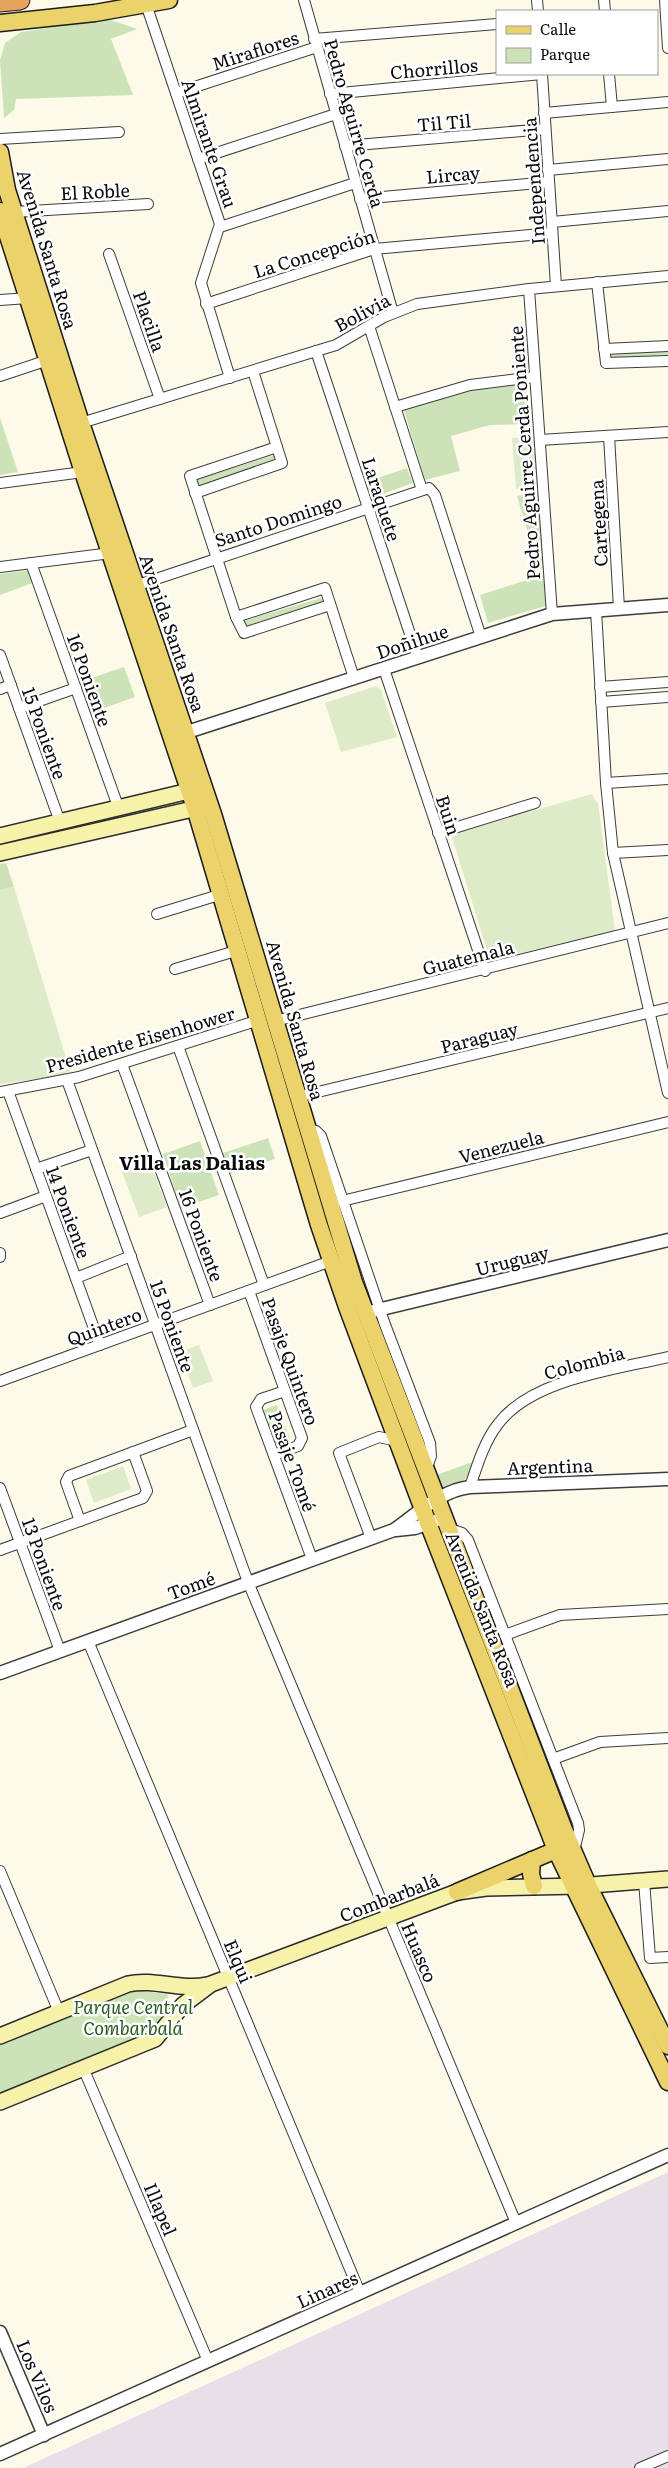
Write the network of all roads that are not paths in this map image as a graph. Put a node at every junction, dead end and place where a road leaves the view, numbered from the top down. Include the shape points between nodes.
1 (20, 0) edge
2 (169, 0) edge
3 (304, 0) edge
4 (665, 0) edge
5 (90, 1) edge
6 (0, 2) edge
7 (146, 4) junction
8 (76, 15) junction
9 (496, 24) edge
10 (4, 25) edge
11 (315, 43) junction
12 (668, 48) edge
13 (531, 75) edge
14 (542, 75) edge
15 (609, 75) edge
16 (176, 93) junction
17 (330, 94) junction
18 (668, 102) edge
19 (612, 107) junction
20 (544, 113) junction
21 (336, 114) junction
22 (546, 129) junction
23 (119, 132) dead end
24 (0, 139) edge
25 (345, 146) junction
26 (0, 152) edge
27 (198, 159) junction
28 (668, 159) edge
29 (548, 170) junction
30 (549, 182) junction
31 (355, 183) junction
32 (360, 199) junction
33 (148, 204) dead end
34 (668, 211) edge
35 (7, 212) edge
36 (552, 222) junction
37 (220, 227) junction
38 (552, 233) junction
39 (4, 238) edge
40 (374, 249) junction
41 (110, 254) dead end
42 (668, 276) edge
43 (597, 282) junction
44 (556, 286) junction
45 (529, 289) junction
46 (28, 298) junction
47 (0, 300) edge
48 (206, 304) junction
49 (393, 313) junction
50 (369, 326) junction
51 (668, 346) edge
52 (604, 349) junction
53 (316, 351) junction
54 (48, 360) junction
55 (668, 361) edge
56 (252, 371) junction
57 (0, 376) edge
58 (535, 377) junction
59 (230, 378) junction
60 (160, 399) junction
61 (395, 407) junction
62 (81, 423) junction
63 (668, 432) edge
64 (609, 436) junction
65 (540, 440) junction
66 (277, 446) junction
67 (83, 472) junction
68 (0, 483) edge
69 (427, 490) junction
70 (195, 493) junction
71 (368, 508) junction
72 (110, 553) junction
73 (216, 558) junction
74 (31, 563) junction
75 (0, 567) edge
76 (135, 586) junction
77 (330, 605) junction
78 (668, 605) edge
79 (619, 608) junction
80 (596, 610) junction
81 (552, 614) junction
82 (236, 617) junction
83 (481, 637) junction
84 (0, 655) edge
85 (418, 658) junction
86 (384, 669) junction
87 (354, 678) junction
88 (668, 682) edge
89 (11, 685) junction
90 (600, 687) junction
91 (76, 688) junction
92 (0, 689) edge
93 (668, 697) edge
94 (601, 702) junction
95 (19, 708) junction
96 (179, 735) junction
97 (668, 778) edge
98 (606, 783) junction
99 (189, 791) junction
100 (203, 802) junction
101 (535, 804) dead end
102 (120, 809) junction
103 (60, 822) junction
104 (438, 833) junction
105 (0, 836) edge
106 (668, 850) edge
107 (0, 853) edge
108 (613, 853) junction
109 (222, 894) junction
110 (157, 914) dead end
111 (668, 924) edge
112 (630, 932) junction
113 (239, 950) junction
114 (174, 969) dead end
115 (485, 971) junction
116 (668, 1008) edge
117 (649, 1012) junction
118 (267, 1021) junction
119 (178, 1046) junction
120 (122, 1064) junction
121 (67, 1080) junction
122 (4, 1092) edge
123 (668, 1093) edge
124 (298, 1097) junction
125 (668, 1122) edge
126 (306, 1128) junction
127 (294, 1139) junction
128 (92, 1150) junction
129 (36, 1169) junction
130 (46, 1196) junction
131 (342, 1201) junction
132 (0, 1213) edge
133 (668, 1240) edge
134 (131, 1256) junction
135 (331, 1261) junction
136 (76, 1278) junction
137 (264, 1285) junction
138 (249, 1291) junction
139 (210, 1305) junction
140 (347, 1307) junction
141 (372, 1312) junction
142 (155, 1325) junction
143 (100, 1345) junction
144 (668, 1357) edge
145 (0, 1381) edge
146 (285, 1391) junction
147 (390, 1424) junction
148 (193, 1430) junction
149 (379, 1437) junction
150 (397, 1441) junction
151 (134, 1452) junction
152 (274, 1455) junction
153 (668, 1479) edge
154 (470, 1486) junction
155 (0, 1488) edge
156 (436, 1500) junction
157 (435, 1520) junction
158 (80, 1521) junction
159 (371, 1538) junction
160 (20, 1543) junction
161 (0, 1550) edge
162 (312, 1559) junction
163 (248, 1582) junction
164 (668, 1609) edge
165 (505, 1635) junction
166 (88, 1641) junction
167 (60, 1651) junction
168 (0, 1673) edge
169 (668, 1738) edge
170 (553, 1759) junction
171 (556, 1850) junction
172 (573, 1852) junction
173 (532, 1860) junction
174 (0, 1871) edge
175 (668, 1879) edge
176 (644, 1881) junction
177 (580, 1885) junction
178 (534, 1886) junction
179 (457, 1892) junction
180 (388, 1917) junction
181 (668, 1957) edge
182 (228, 1978) junction
183 (211, 1984) junction
184 (164, 1985) junction
185 (59, 2012) junction
186 (177, 2013) junction
187 (0, 2036) edge
188 (668, 2046) edge
189 (84, 2070) junction
190 (668, 2082) edge
191 (0, 2102) edge
192 (668, 2155) edge
193 (516, 2223) junction
194 (360, 2293) junction
195 (0, 2332) edge
196 (208, 2361) junction
197 (44, 2435) junction
198 (0, 2454) edge
199 (668, 2456) edge
200 (640, 2468) edge

1 - 6 highway
2 - 7 main road
3 - 11 street, Pedro Aguirre Cerda
4 - 12 street
5 - 8 main road
7 - 8 main road
7 - 16 street, Almirante Grau
8 - 10 main road
9 - 11 street, Miraflores
11 - 16 street, Miraflores
11 - 17 street, Pedro Aguirre Cerda
13 - 17 street, Chorrillos
14 - 20 street, Independencia
15 - 19 street
16 - 27 street, Almirante Grau
17 - 21 street, Pedro Aguirre Cerda
18 - 19 street
19 - 20 street
20 - 22 street, Independencia
21 - 25 street, Pedro Aguirre Cerda
21 - 27 street
22 - 25 street, Til Til
22 - 29 street, Independencia
23 - 24 street
25 - 31 street, Pedro Aguirre Cerda
26 - 35 main road, Avenida Santa Rosa
27 - 37 street, Almirante Grau
28 - 29 street
29 - 30 street, Independencia
30 - 32 street, Lircay
30 - 36 street, Independencia
31 - 32 street, Pedro Aguirre Cerda
31 - 37 street
32 - 40 street, Pedro Aguirre Cerda
33 - 35 street, El Roble
34 - 36 street
35 - 39 main road, Avenida Santa Rosa
35 - 62 main road, Avenida Santa Rosa
36 - 38 street, Independencia
37 - 48 street, Almirante Grau via 201,280
38 - 40 street, La Concepción
38 - 44 street, Independencia
39 - 46 main road, Avenida Santa Rosa
40 - 48 street, La Concepción
40 - 49 street, Pedro Aguirre Cerda
41 - 60 street, Placilla
42 - 43 street, Bolivia
43 - 44 street, Bolivia
43 - 52 street
44 - 45 street, Bolivia
45 - 49 street, Bolivia via 430,302
45 - 58 street, Pedro Aguirre Cerda Poniente
46 - 47 street
46 - 54 main road, Avenida Santa Rosa
48 - 59 street, Almirante Grau
49 - 50 street, Bolivia
50 - 53 street, Bolivia via 346,341
50 - 61 street
51 - 52 street
52 - 55 street via 606,363
53 - 56 street, Bolivia
53 - 71 street, Laraquete
54 - 57 street
54 - 67 main road, Avenida Santa Rosa
56 - 59 street, Bolivia
56 - 66 street
58 - 61 street via 470,385
58 - 65 street, Pedro Aguirre Cerda Poniente
59 - 60 street, Bolivia
60 - 62 street, Bolivia
61 - 69 street
62 - 76 main road, Avenida Santa Rosa
63 - 64 street
64 - 65 street
64 - 79 street, Cartegena
65 - 81 street, Pedro Aguirre Cerda Poniente
66 - 70 street via 282,463
66 - 70 street via 190,476
67 - 68 street
67 - 72 main road, Avenida Santa Rosa
69 - 71 street, Santo Domingo
69 - 83 street
70 - 73 street
71 - 73 street, Santo Domingo
71 - 85 street, Laraquete
72 - 74 street
72 - 96 main road, Avenida Santa Rosa
73 - 76 street, Santo Domingo
73 - 82 street
74 - 75 street
74 - 91 street, 16 Poniente
76 - 96 main road, Avenida Santa Rosa
77 - 82 street via 244,633
77 - 82 street via 325,588
77 - 87 street
78 - 79 street, Doñihue
79 - 80 street, Doñihue
80 - 81 street, Doñihue
80 - 90 street
81 - 83 street, Doñihue
83 - 85 street, Doñihue
84 - 89 street, 15 Poniente
85 - 86 street, Doñihue
86 - 87 street, Doñihue
86 - 104 street, Buin
87 - 96 street, Doñihue
88 - 90 street
89 - 92 street
89 - 95 street, 15 Poniente
90 - 94 street
91 - 95 street
91 - 102 street, 16 Poniente
93 - 94 street
94 - 98 street
95 - 103 street, 15 Poniente
96 - 99 main road, Avenida Santa Rosa
96 - 100 main road, Avenida Santa Rosa
97 - 98 street
98 - 108 street
99 - 100 main road, Avenida Santa Rosa
99 - 102 main road
100 - 107 main road
100 - 109 main road, Avenida Santa Rosa
100 - 118 main road, Avenida Santa Rosa
101 - 104 street
102 - 103 main road
103 - 105 main road
104 - 115 street, Buin
106 - 108 street
108 - 112 street
109 - 110 street
109 - 113 main road, Avenida Santa Rosa
111 - 112 street, Guatemala
112 - 115 street, Guatemala
112 - 117 street
113 - 114 street
113 - 118 main road, Avenida Santa Rosa
115 - 118 street, Guatemala
116 - 117 street, Paraguay
117 - 123 street
117 - 124 street, Paraguay
118 - 119 street, Presidente Eisenhower
118 - 124 main road, Avenida Santa Rosa
118 - 127 main road, Avenida Santa Rosa
119 - 120 street, Presidente Eisenhower
119 - 137 street
120 - 121 street, Presidente Eisenhower
120 - 139 street, 16 Poniente
121 - 122 street, Presidente Eisenhower
121 - 128 street, 15 Poniente
122 - 129 street, 14 Poniente
124 - 126 main road, Avenida Santa Rosa
125 - 131 street, Venezuela
126 - 127 street, Avenida Santa Rosa
126 - 131 street, Avenida Santa Rosa via 321,1136
126 - 141 main road, Avenida Santa Rosa via 343,1251
127 - 135 main road, Avenida Santa Rosa
128 - 129 street
128 - 134 street, 15 Poniente
129 - 130 street, 14 Poniente
130 - 132 street
130 - 136 street, 14 Poniente
131 - 141 street, Avenida Santa Rosa
133 - 141 street, Uruguay
134 - 136 street
134 - 142 street, 15 Poniente
135 - 137 street, Quintero
135 - 140 main road, Avenida Santa Rosa
136 - 143 street, 14 Poniente
137 - 138 street, Quintero
138 - 139 street, Quintero
138 - 146 street, Pasaje Quintero
139 - 142 street, Quintero
140 - 141 main road
140 - 147 main road, Avenida Santa Rosa
141 - 156 main road, Avenida Santa Rosa
142 - 143 street, Quintero
142 - 148 street, 15 Poniente
143 - 145 street, Quintero
144 - 154 street, Colombia via 558,1384 524,1400 503,1418 492,1433
146 - 152 street, Pasaje Quintero via 302,1442
146 - 152 street, Pasaje Tomé via 261,1399 256,1407
147 - 149 street
147 - 150 main road, Avenida Santa Rosa
148 - 151 street
148 - 163 street, 15 Poniente
149 - 150 street
149 - 159 street via 339,1453
150 - 157 main road, Avenida Santa Rosa
151 - 158 street via 146,1488 145,1496
151 - 158 street via 67,1479
152 - 162 street, Pasaje Tomé
153 - 154 street, Argentina
154 - 156 street, Argentina via 456,1489
155 - 160 street, 13 Poniente
156 - 157 main road, Avenida Santa Rosa
157 - 159 street, Tomé
157 - 165 street, Avenida Santa Rosa via 466,1537
157 - 171 main road, Avenida Santa Rosa
157 - 172 main road, Avenida Santa Rosa
158 - 160 street
159 - 162 street, Tomé
160 - 161 street
160 - 167 street, 13 Poniente
162 - 163 street, Tomé
163 - 166 street, Tomé
163 - 180 street, Huasco
164 - 165 street via 560,1615
165 - 170 street, Avenida Santa Rosa
166 - 167 street, Tomé
166 - 182 street, Elqui
167 - 168 street, Tomé
169 - 170 street via 600,1742
170 - 172 street, Avenida Santa Rosa via 579,1827
171 - 173 main road
171 - 177 main road, Avenida Santa Rosa
172 - 177 main road, Avenida Santa Rosa
173 - 178 main road
173 - 179 main road
174 - 185 street
175 - 176 main road, Combarbalá
176 - 177 main road, Combarbalá
176 - 181 street via 650,1958
177 - 178 main road, Combarbalá
177 - 188 main road, Avenida Santa Rosa
177 - 190 main road, Avenida Santa Rosa
178 - 179 main road, Combarbalá
179 - 180 main road, Combarbalá
180 - 182 main road, Combarbalá
180 - 193 street, Huasco
182 - 183 main road, Combarbalá
182 - 194 street, Elqui
183 - 184 main road, Combarbalá via 187,1988
183 - 186 main road, Combarbalá
184 - 185 main road, Combarbalá via 128,1984
184 - 186 main road via 176,1998
185 - 187 main road, Combarbalá
186 - 189 main road, Combarbalá via 155,2039
189 - 191 main road, Combarbalá
189 - 196 street, Illapel
192 - 193 street, Linares
193 - 194 street, Linares
194 - 196 street, Linares
195 - 197 street, Los Vilos
196 - 197 street, Linares
197 - 198 street, Linares
199 - 200 street

